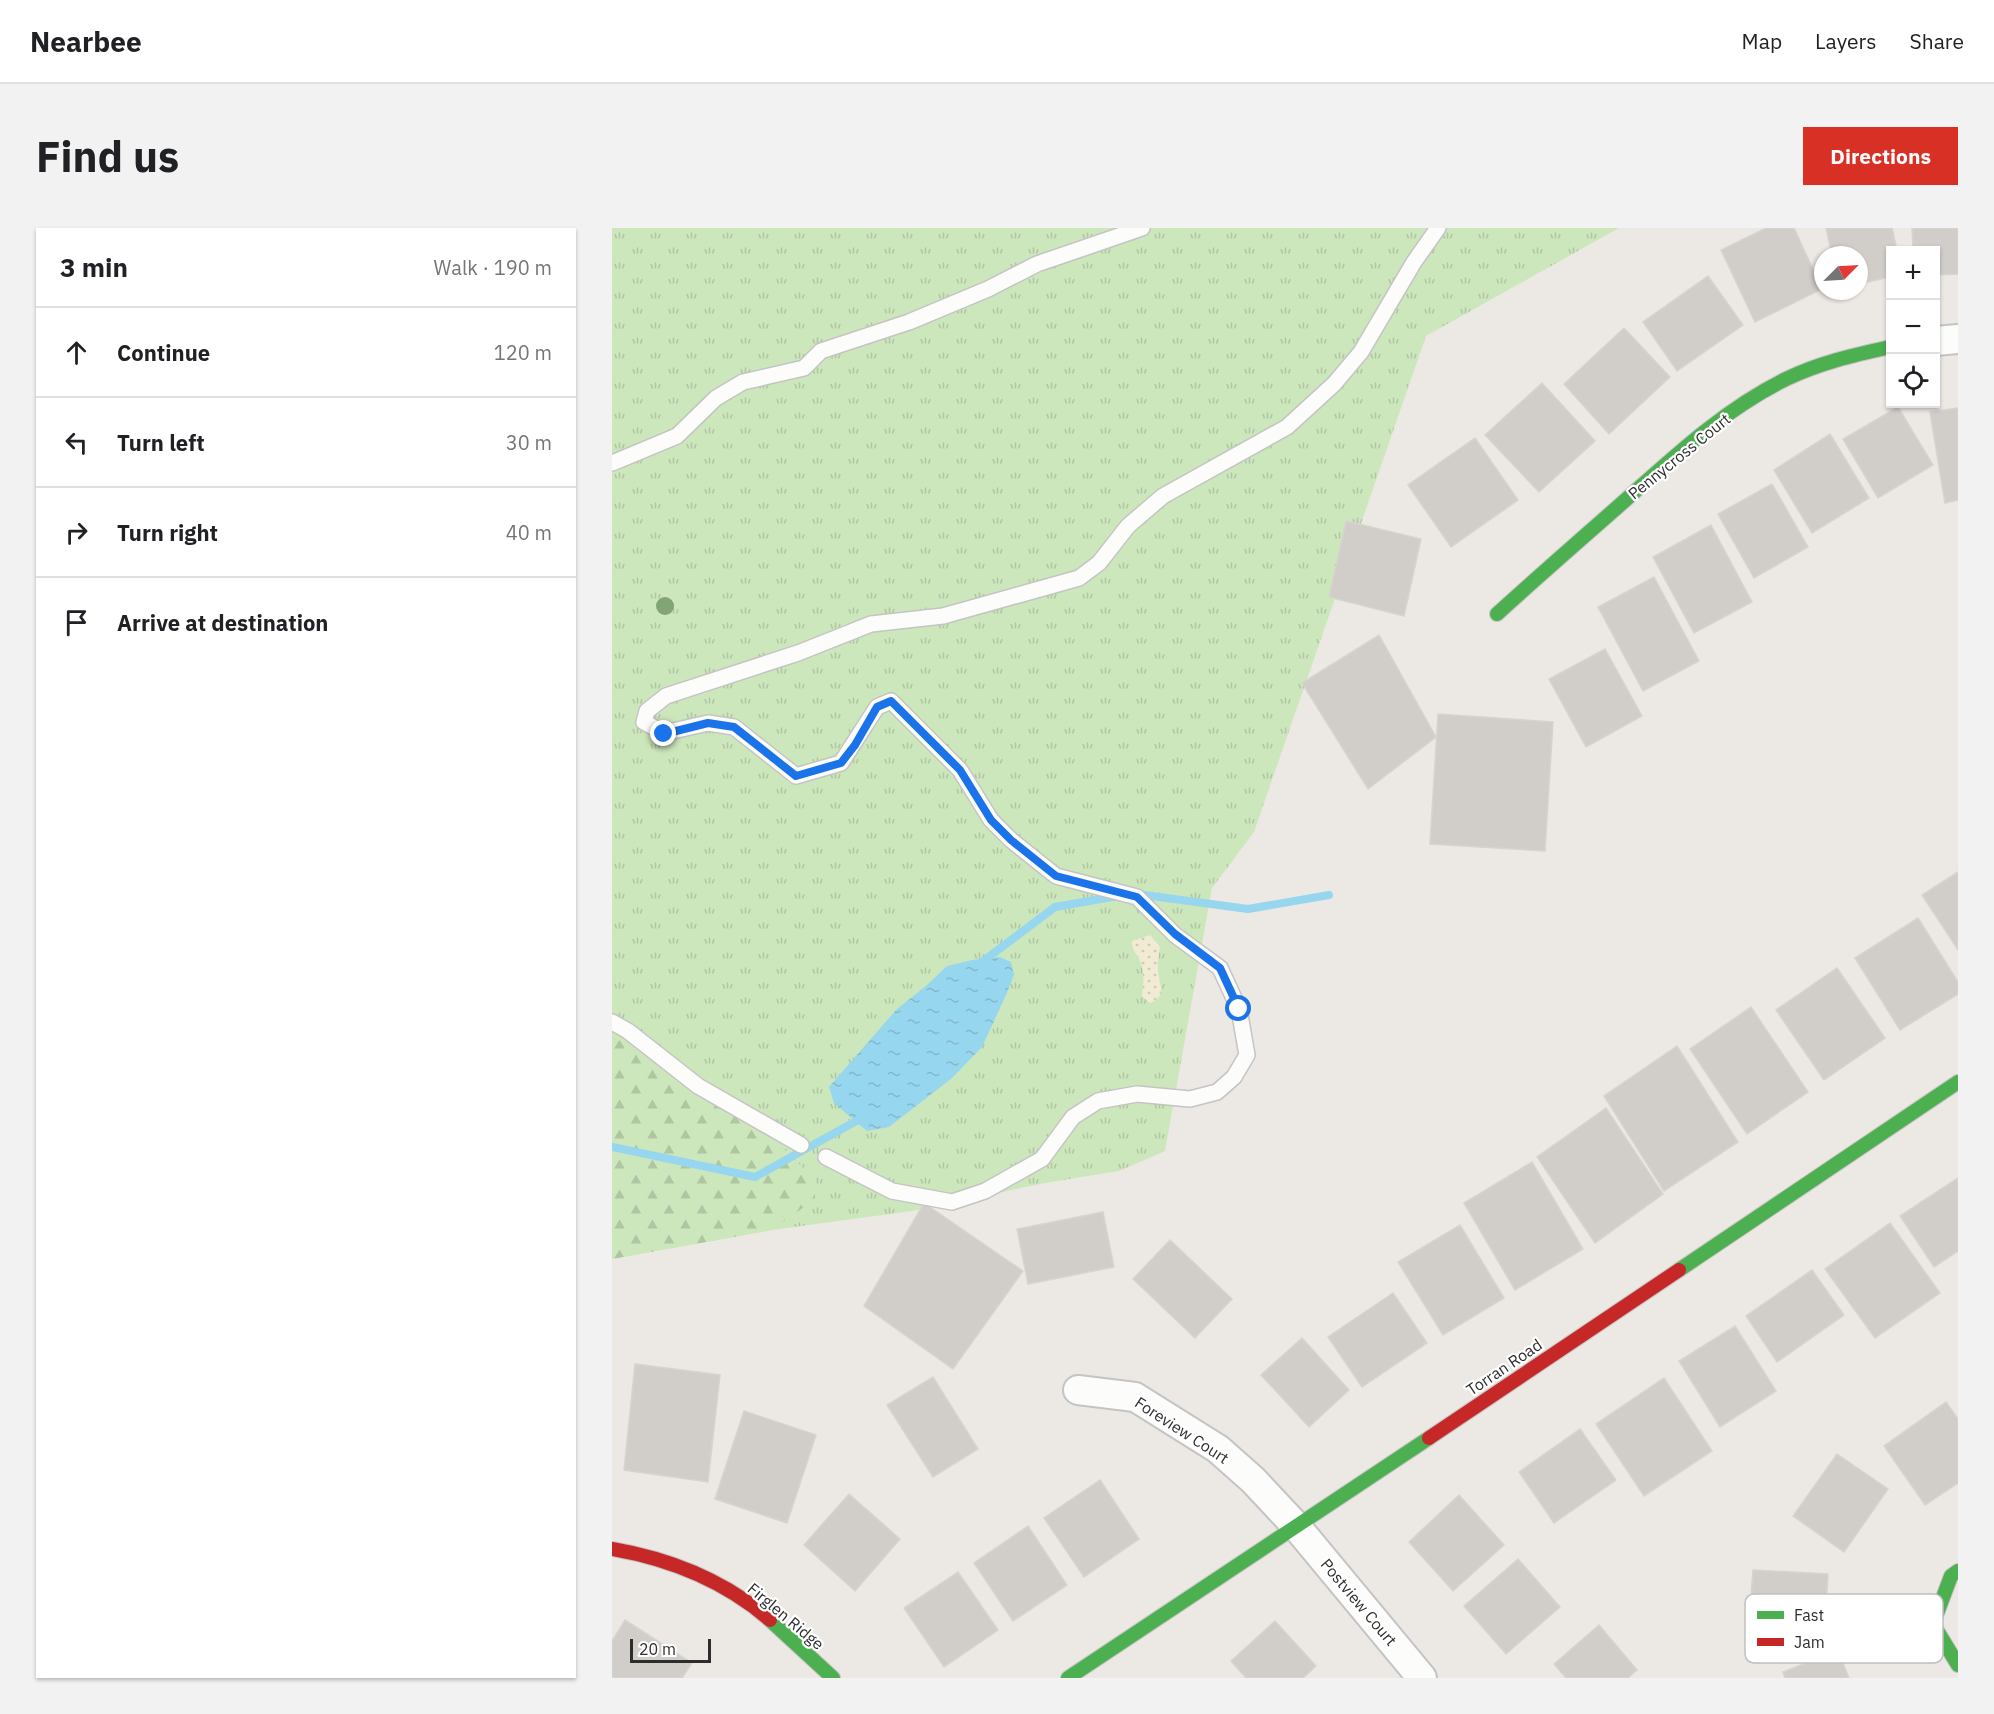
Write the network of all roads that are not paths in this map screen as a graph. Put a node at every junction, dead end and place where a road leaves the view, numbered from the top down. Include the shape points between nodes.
1 (1142, 228) edge
2 (1438, 228) edge
3 (1958, 339) edge
4 (1940, 341) edge
5 (1886, 348) edge
6 (612, 463) edge
7 (1497, 614) dead end
8 (612, 1022) edge
9 (1958, 1082) edge
10 (801, 1145) dead end
11 (826, 1157) dead end
12 (1078, 1390) dead end
13 (1296, 1526) junction
14 (612, 1549) edge
15 (1958, 1571) edge
16 (1943, 1597) edge
17 (1943, 1640) edge
18 (1958, 1665) edge
19 (833, 1678) edge
20 (1068, 1678) edge
21 (1422, 1678) edge

1 - 6 lane via 1037,264 909,322 821,351 804,368 743,382 716,398 677,436
2 - 11 lane via 1361,352 1334,384 1287,427 1163,496 1128,526 1099,563 1079,578 944,616 871,624 798,653 666,696 647,711 644,722 664,734 708,723 734,727 796,776 841,763 877,707 891,701 960,770 991,820 1011,840 1056,876 1137,897 1175,934 1220,968 1239,1009 1246,1055 1234,1077 1217,1092 1190,1100 1137,1094 1098,1101 1073,1117 1042,1159 985,1191 952,1202 892,1191
3 - 4 street
5 - 7 street, Pennycross Court via 1811,368 1768,388 1727,416 1685,447
8 - 10 lane via 628,1030 698,1086
9 - 13 street, Torran Road
12 - 13 street, Foreview Court via 1135,1397 1180,1424 1253,1479
13 - 20 street, Torran Road
13 - 21 street, Postview Court
14 - 19 street, Firglen Ridge via 688,1570 737,1595 766,1616
15 - 16 street via 1951,1576
17 - 18 street

